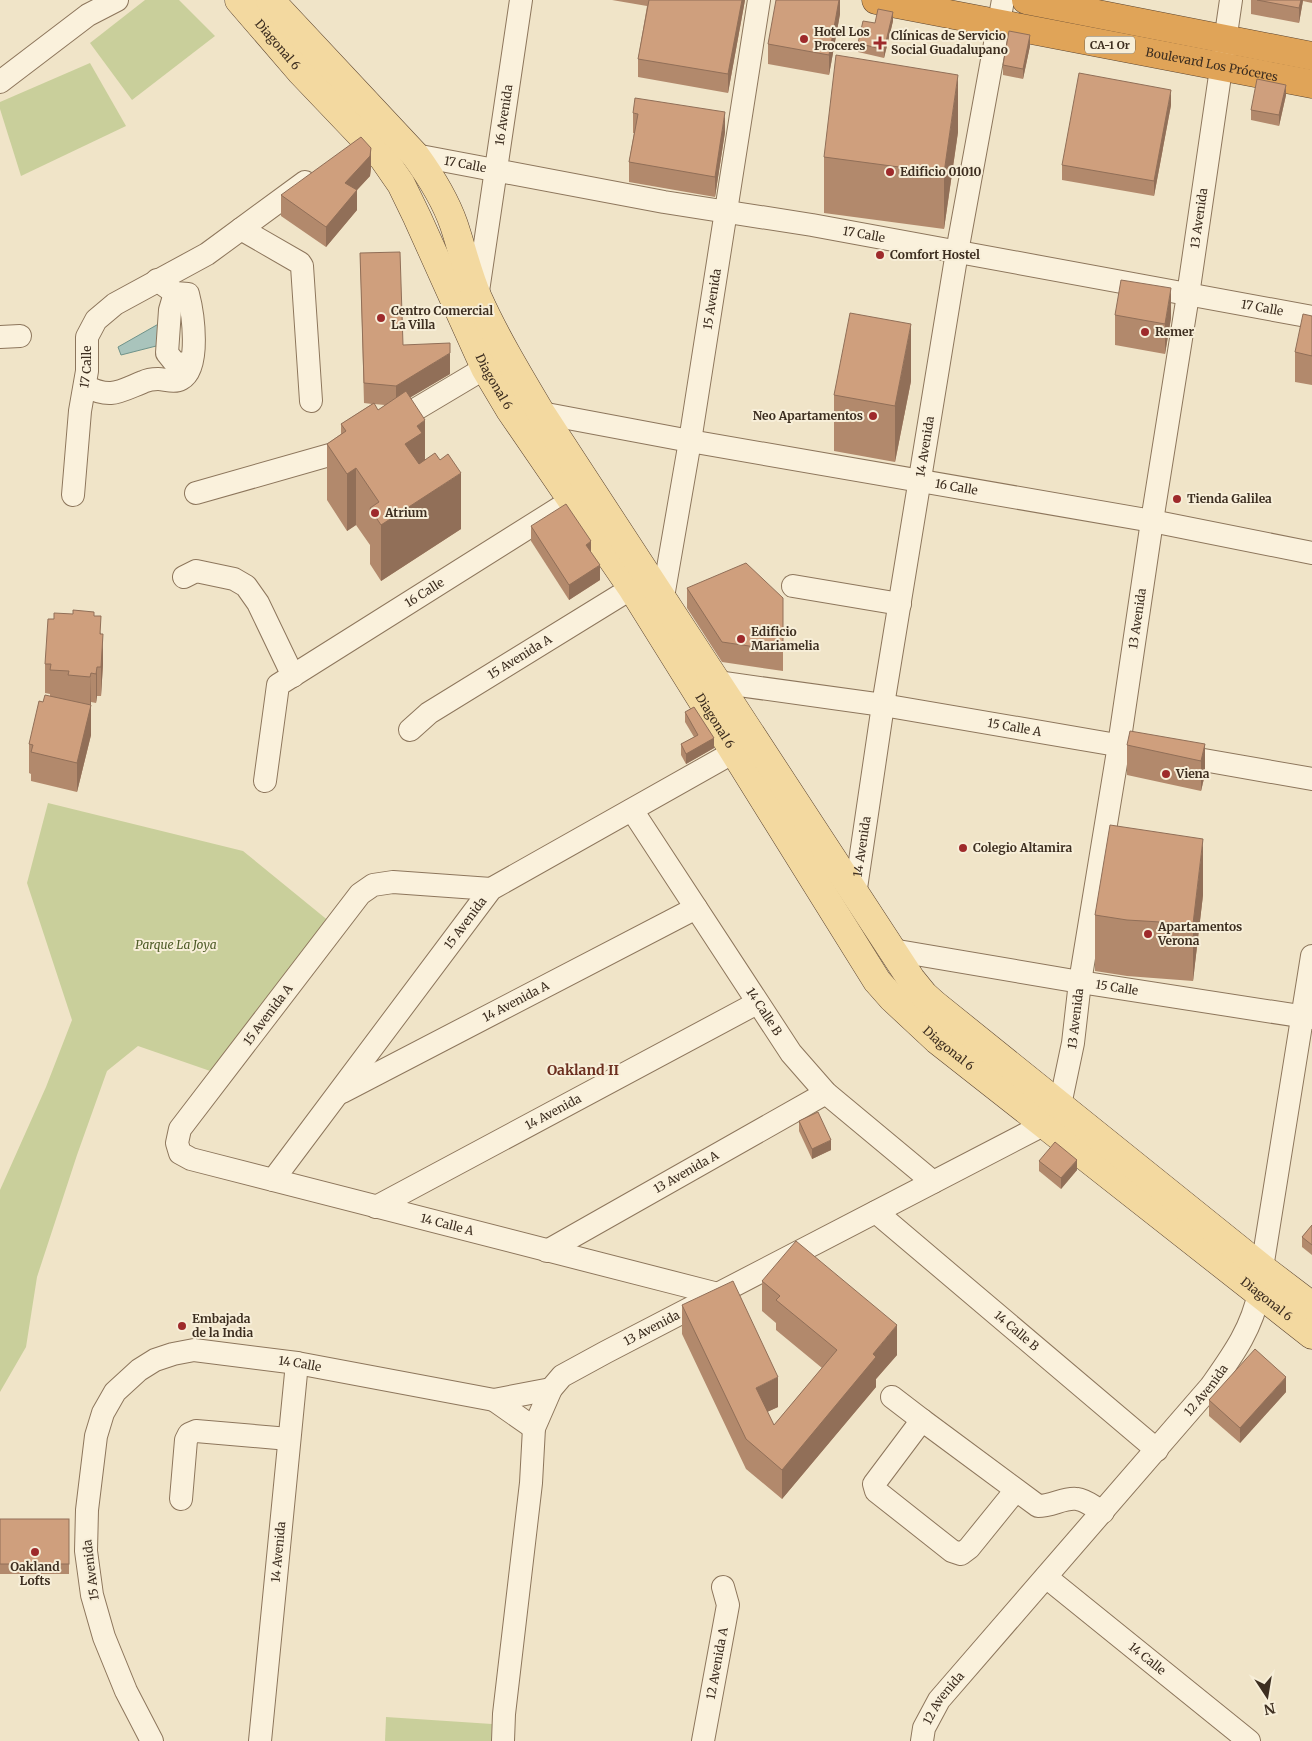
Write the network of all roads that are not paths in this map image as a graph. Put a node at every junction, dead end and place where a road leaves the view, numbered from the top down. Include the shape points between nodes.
1 (117, 0) edge
2 (239, 0) edge
3 (521, 0) edge
4 (759, 0) edge
5 (876, 0) edge
6 (1026, 0) edge
7 (1231, 0) edge
8 (282, 6) edge
9 (92, 7) edge
10 (1000, 12) edge
11 (1225, 40) junction
12 (1312, 56) edge
13 (1221, 66) junction
14 (0, 82) edge
15 (1312, 84) edge
16 (366, 136) junction
17 (415, 155) junction
18 (496, 170) junction
19 (320, 171) edge
20 (726, 211) junction
21 (241, 230) junction
22 (957, 252) junction
23 (166, 287) junction
24 (1188, 295) junction
25 (468, 302) junction
26 (1312, 317) edge
27 (485, 368) junction
28 (84, 386) junction
29 (311, 401) dead end
30 (541, 413) junction
31 (690, 441) junction
32 (921, 480) junction
33 (196, 493) dead end
34 (73, 495) dead end
35 (572, 500) junction
36 (1152, 521) junction
37 (1312, 552) edge
38 (184, 577) dead end
39 (793, 586) dead end
40 (632, 588) junction
41 (663, 597) junction
42 (900, 604) junction
43 (286, 680) junction
44 (717, 682) junction
45 (883, 705) junction
46 (410, 730) dead end
47 (1119, 745) junction
48 (734, 752) junction
49 (1312, 779) edge
50 (265, 781) dead end
51 (632, 810) junction
52 (491, 888) junction
53 (855, 895) junction
54 (696, 908) junction
55 (892, 950) junction
56 (1312, 956) edge
57 (1080, 982) junction
58 (757, 1003) junction
59 (1307, 1018) edge
60 (826, 1093) junction
61 (337, 1094) junction
62 (1052, 1115) junction
63 (180, 1153) joint
64 (273, 1180) junction
65 (933, 1182) junction
66 (376, 1207) junction
67 (876, 1212) junction
68 (547, 1251) junction
69 (1260, 1280) junction
70 (718, 1294) junction
71 (1312, 1306) edge
72 (1312, 1334) edge
73 (297, 1363) junction
74 (551, 1388) junction
75 (115, 1392) joint
76 (892, 1397) dead end
77 (494, 1400) junction
78 (922, 1420) junction
79 (534, 1428) junction
80 (289, 1439) junction
81 (1157, 1450) junction
82 (1016, 1490) junction
83 (181, 1499) dead end
84 (1103, 1512) junction
85 (1046, 1577) junction
86 (723, 1587) dead end
87 (152, 1741) edge
88 (260, 1741) edge
89 (503, 1741) edge
90 (703, 1741) edge
91 (922, 1741) edge
92 (1249, 1741) edge

1 - 9 street
2 - 16 main road, Diagonal 6 via 300,72
3 - 18 street, 16 Avenida
4 - 20 street, 15 Avenida
5 - 10 highway, Boulevard Los Próceres / CA-1 Or
6 - 11 highway, CA-1 Or
7 - 11 street, 13 Avenida
8 - 16 main road, Diagonal 6
9 - 14 street
10 - 13 highway, Boulevard Los Próceres / CA-1 Or
10 - 22 street, 14 Avenida
11 - 12 highway, CA-1 Or
11 - 13 street, 13 Avenida
13 - 15 highway, Boulevard Los Próceres / CA-1 Or
13 - 24 street, 13 Avenida
16 - 17 main road, Diagonal 6
16 - 25 main road, Diagonal 6 via 401,184
17 - 18 street, 17 Calle
17 - 25 main road, Diagonal 6 via 444,200
18 - 20 street, 17 Calle
18 - 25 street, 16 Avenida
19 - 21 street, 17 Calle
20 - 22 street, 17 Calle
20 - 31 street, 15 Avenida
21 - 23 street, 17 Calle
21 - 29 street via 302,266
22 - 24 street, 17 Calle
22 - 32 street, 14 Avenida
23 - 28 street, 17 Calle via 115,304 96,320 87,337
23 - 28 street via 188,294 190,300 194,346 187,374 180,380 157,379 107,394
24 - 26 street, 17 Calle
24 - 36 street, 13 Avenida
25 - 27 main road, Diagonal 6
25 - 30 main road, Diagonal 6
27 - 33 street via 347,450
27 - 35 main road, Diagonal 6 via 530,441
28 - 34 street, 17 Calle
30 - 31 street, 16 Calle
30 - 41 main road, Diagonal 6
31 - 32 street, 16 Calle
31 - 41 street, 15 Avenida
32 - 36 street, 16 Calle
32 - 42 street, 14 Avenida
35 - 40 main road, Diagonal 6
35 - 43 street, 16 Calle
36 - 37 street, 16 Calle
36 - 47 street, 13 Avenida
38 - 43 street via 196,571 234,579 246,586 258,603
39 - 42 street
40 - 46 street, 15 Avenida A via 429,713
40 - 48 main road, Diagonal 6
41 - 44 main road, Diagonal 6
42 - 45 street, 14 Avenida
43 - 50 street
44 - 45 street, 15 Calle A
44 - 53 main road, Diagonal 6
45 - 47 street, 15 Calle A
45 - 53 street, 14 Avenida
47 - 49 street, 15 Calle A
47 - 57 street, 13 Avenida
48 - 51 street, 15 Avenida
48 - 62 main road, Diagonal 6 via 877,980 892,998 937,1040
51 - 52 street, 15 Avenida
51 - 54 street, 14 Calle B
52 - 61 street, 15 Avenida
52 - 63 street, 15 Avenida A via 393,882 373,885 360,894 180,1129 177,1143
53 - 55 main road, Diagonal 6
54 - 58 street, 14 Calle B
54 - 61 street, 14 Avenida A
55 - 57 street, 15 Calle
55 - 62 main road, Diagonal 6 via 924,995
56 - 59 street, 12 Avenida
57 - 59 street, 15 Calle
57 - 62 street, 13 Avenida via 1073,1042
58 - 60 street, 14 Calle B via 791,1053
58 - 66 street, 14 Avenida
59 - 69 street, 12 Avenida
60 - 65 street, 14 Calle B
60 - 68 street, 13 Avenida A
61 - 64 street, 15 Avenida
62 - 65 street, 13 Avenida
62 - 69 main road, Diagonal 6
63 - 64 street, 14 Calle A via 190,1159
64 - 66 street, 14 Calle A
65 - 67 street, 13 Avenida
66 - 68 street, 14 Calle A
67 - 70 street, 13 Avenida
67 - 81 street, 14 Calle B
68 - 70 street, 14 Calle A
69 - 71 main road, Diagonal 6
69 - 72 main road, Diagonal 6
69 - 81 street, 12 Avenida via 1250,1324 1238,1347 1211,1386
70 - 74 street, 13 Avenida via 562,1376
73 - 75 street, 14 Calle via 194,1350 180,1352 155,1360
73 - 77 street, 14 Calle
73 - 80 street, 14 Avenida
74 - 77 street, 14 Calle
74 - 79 street, 13 Avenida
75 - 87 street, 15 Avenida via 103,1413 96,1436 87,1510 86,1551 92,1595 104,1637 126,1691
76 - 78 street
77 - 79 street, 14 Calle
78 - 82 street
78 - 82 street via 874,1488 952,1552 961,1554 970,1548
79 - 89 street, 13 Avenida
80 - 83 street via 196,1430 186,1440
80 - 88 street, 14 Avenida
81 - 84 street, 12 Avenida
82 - 84 street via 1038,1506 1078,1499
84 - 85 street, 12 Avenida
85 - 91 street, 12 Avenida via 939,1700 924,1728
85 - 92 street, 14 Calle
86 - 90 street, 12 Avenida A via 728,1606

